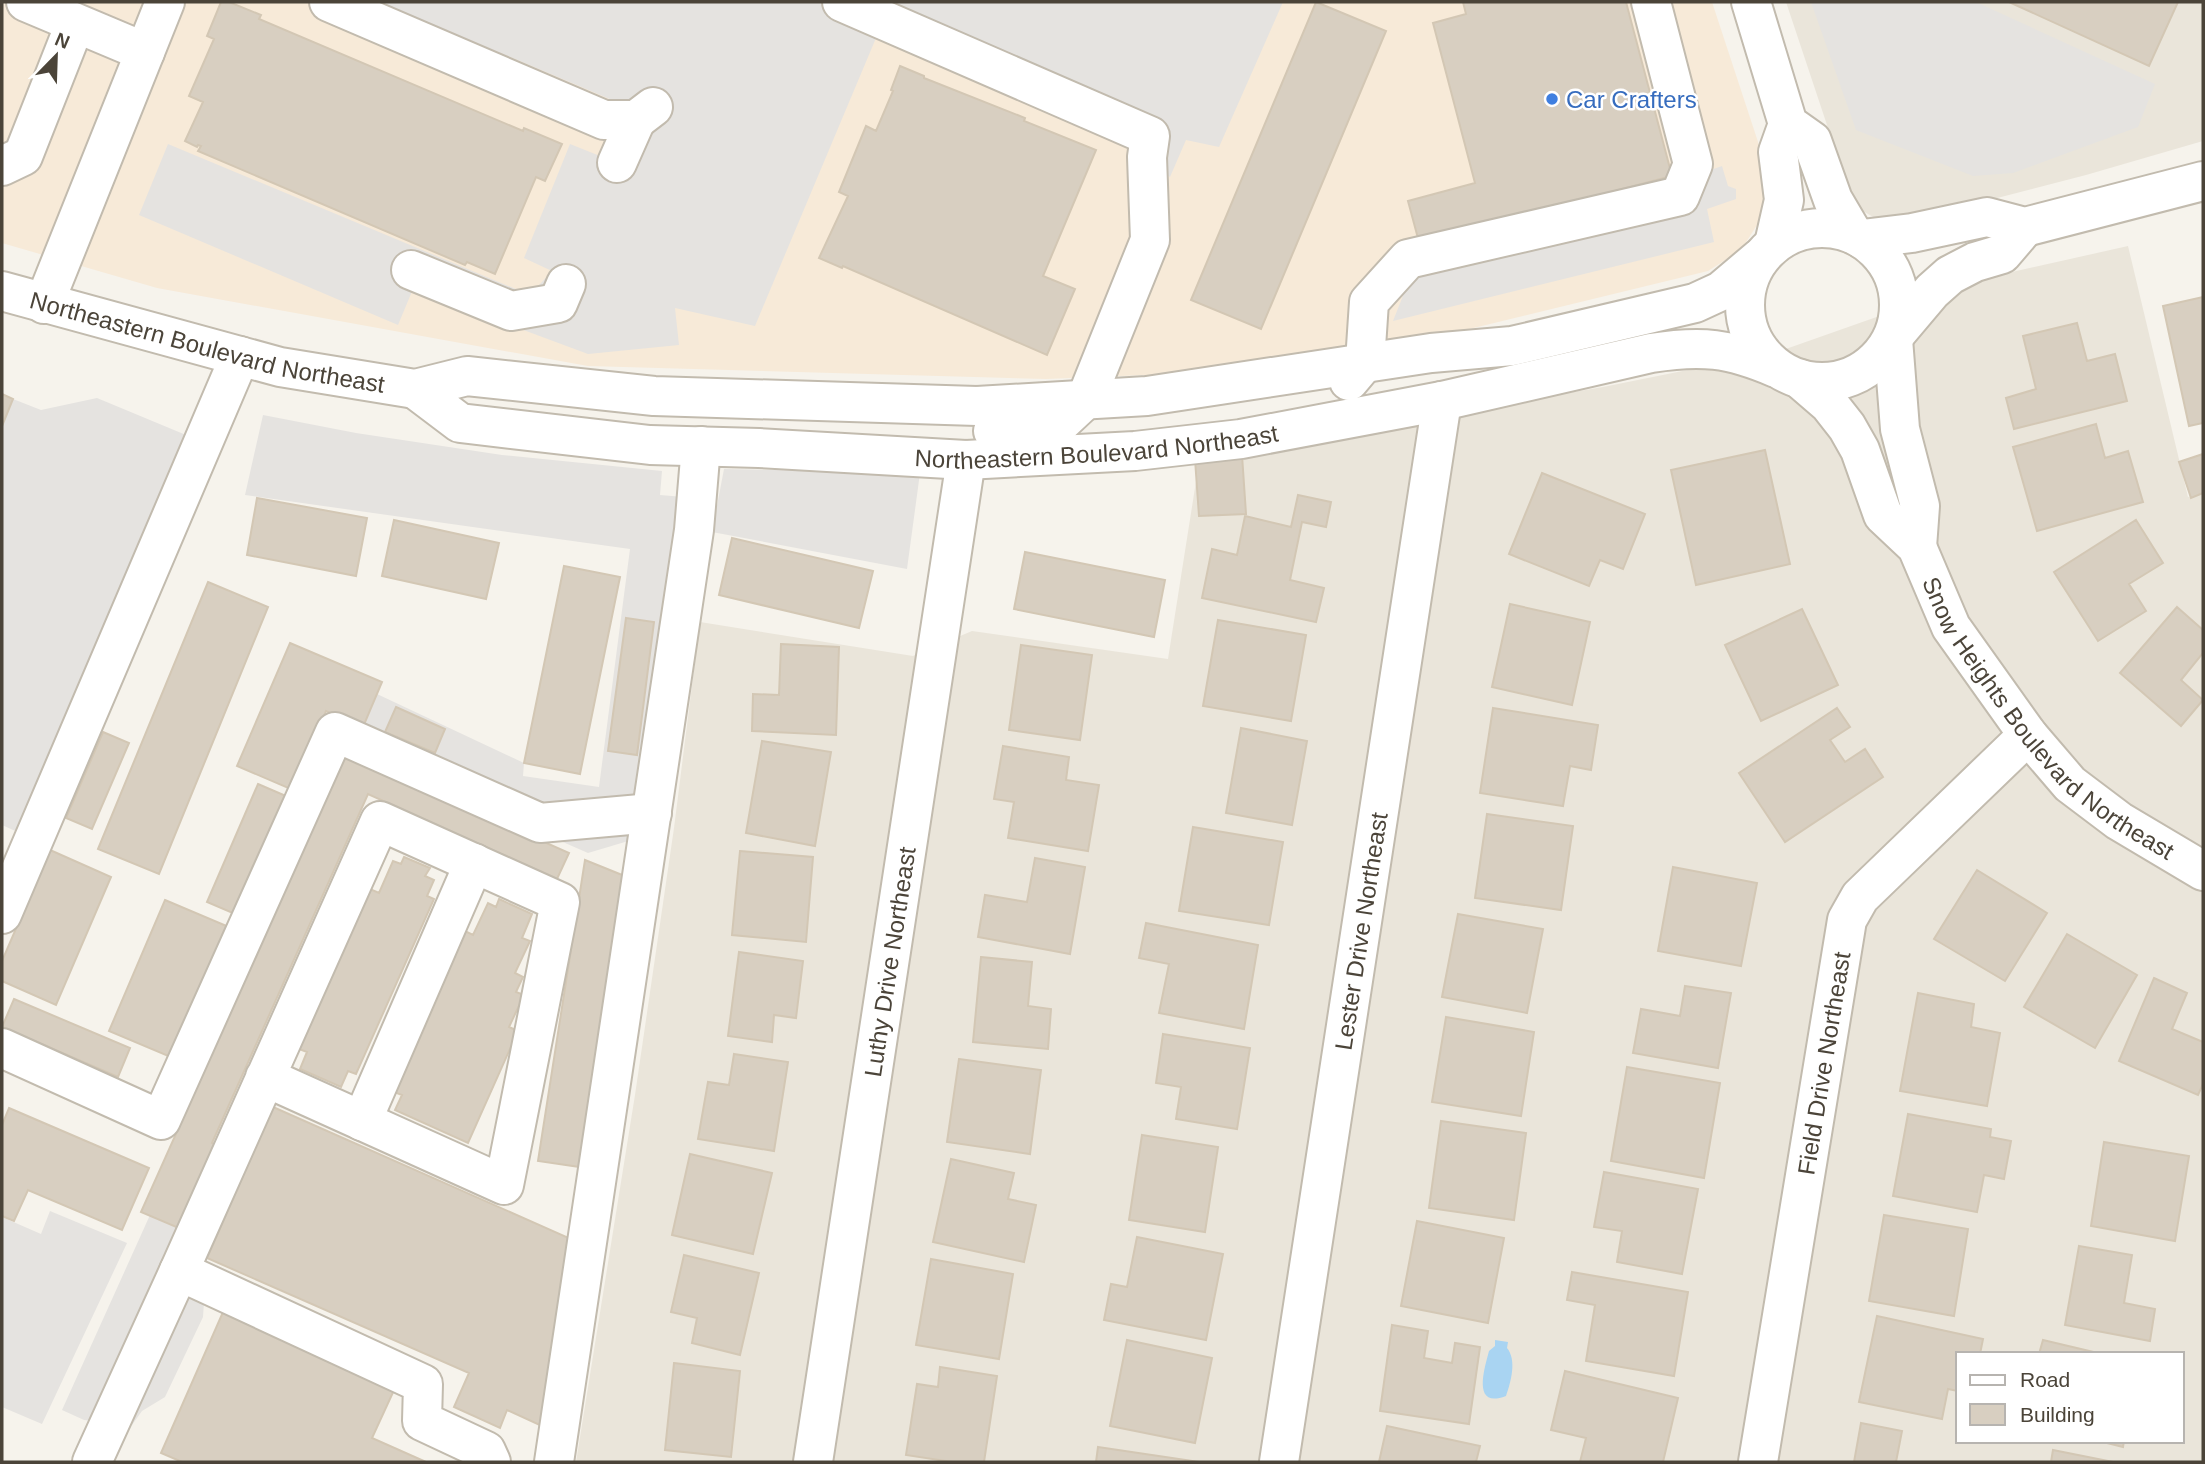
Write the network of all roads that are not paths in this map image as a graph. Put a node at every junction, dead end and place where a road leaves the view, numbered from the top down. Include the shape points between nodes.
1 (26, 2) edge
2 (165, 2) edge
3 (329, 2) edge
4 (842, 2) edge
5 (1651, 2) edge
6 (1751, 2) edge
7 (75, 23) junction
8 (145, 52) junction
9 (1788, 124) junction
10 (618, 163) dead end
11 (2, 166) edge
12 (2203, 181) edge
13 (2025, 227) junction
14 (1858, 237) junction
15 (1767, 251) junction
16 (411, 270) dead end
17 (566, 284) dead end
18 (2, 291) edge
19 (44, 304) junction
20 (1893, 337) junction
21 (240, 356) junction
22 (1365, 362) junction
23 (1788, 374) junction
24 (415, 389) junction
25 (1086, 399) junction
26 (1442, 401) junction
27 (706, 446) junction
28 (1135, 451) junction
29 (966, 460) junction
30 (1917, 547) junction
31 (2028, 735) junction
32 (652, 813) junction
33 (474, 863) junction
34 (2203, 871) edge
35 (2, 914) edge
36 (2, 1048) edge
37 (265, 1077) junction
38 (362, 1121) junction
39 (179, 1271) junction
40 (92, 1462) edge
41 (491, 1462) edge
42 (554, 1462) edge
43 (813, 1462) edge
44 (1279, 1462) edge
45 (1758, 1462) edge

1 - 7 street
2 - 8 street
3 - 10 street via 604,120 645,113
4 - 25 street via 1150,136 1150,240
5 - 22 street via 1693,164 1680,196 1408,259 1369,302
6 - 9 street
7 - 8 street
7 - 11 street via 23,156
8 - 19 street
9 - 14 street via 1812,141 1833,200
9 - 15 street via 1778,152 1784,200
12 - 13 street, Northeastern Boulevard Northeast
13 - 14 street, Northeastern Boulevard Northeast via 1987,217 1912,233
13 - 20 street, Northeastern Boulevard Northeast via 2002,254 1950,275
14 - 15 street, Northeastern Boulevard Northeast via 1833,229 1812,229 1792,234
14 - 20 street, Northeastern Boulevard Northeast via 1879,253 1892,271 1899,293
15 - 22 street, Northeastern Boulevard Northeast via 1721,291 1695,303 1512,346
15 - 23 street via 1749,280 1745,304 1748,329 1759,351
16 - 17 street via 511,311 558,303
18 - 19 street, Northeastern Boulevard Northeast
19 - 21 street, Northeastern Boulevard Northeast
20 - 23 street, Northeastern Boulevard Northeast via 1881,358 1864,372 1843,380 1822,383
20 - 30 street, Snow Heights Boulevard Northeast via 1900,429 1920,506
21 - 24 street, Northeastern Boulevard Northeast
21 - 35 street
22 - 25 street, Northeastern Boulevard Northeast via 1147,396
22 - 28 street via 1339,392 1175,425
23 - 26 street, Northeastern Boulevard Northeast via 1724,350 1675,349
23 - 30 street, Snow Heights Boulevard Northeast via 1829,404 1847,427 1883,515
24 - 25 street, Northeastern Boulevard Northeast via 467,376 667,396 977,406
24 - 27 street, Northeastern Boulevard Northeast via 460,423 650,445
25 - 27 street via 1055,428 758,426
26 - 28 street, Northeastern Boulevard Northeast via 1241,439
26 - 44 street, Lester Drive Northeast
27 - 29 street, Northeastern Boulevard Northeast
27 - 32 street
28 - 29 street, Northeastern Boulevard Northeast
29 - 43 street, Luthy Drive Northeast
30 - 31 street, Snow Heights Boulevard Northeast via 1951,626
31 - 34 street, Snow Heights Boulevard Northeast via 2070,784 2119,821
31 - 45 street, Field Drive Northeast via 1860,897 1847,920
32 - 36 street via 540,823 335,732 161,1120
32 - 42 street
33 - 37 street via 380,821
33 - 38 street
33 - 38 street via 560,902 504,1185
37 - 38 street
37 - 39 street
39 - 40 street
39 - 41 street via 424,1384 422,1421 486,1451

